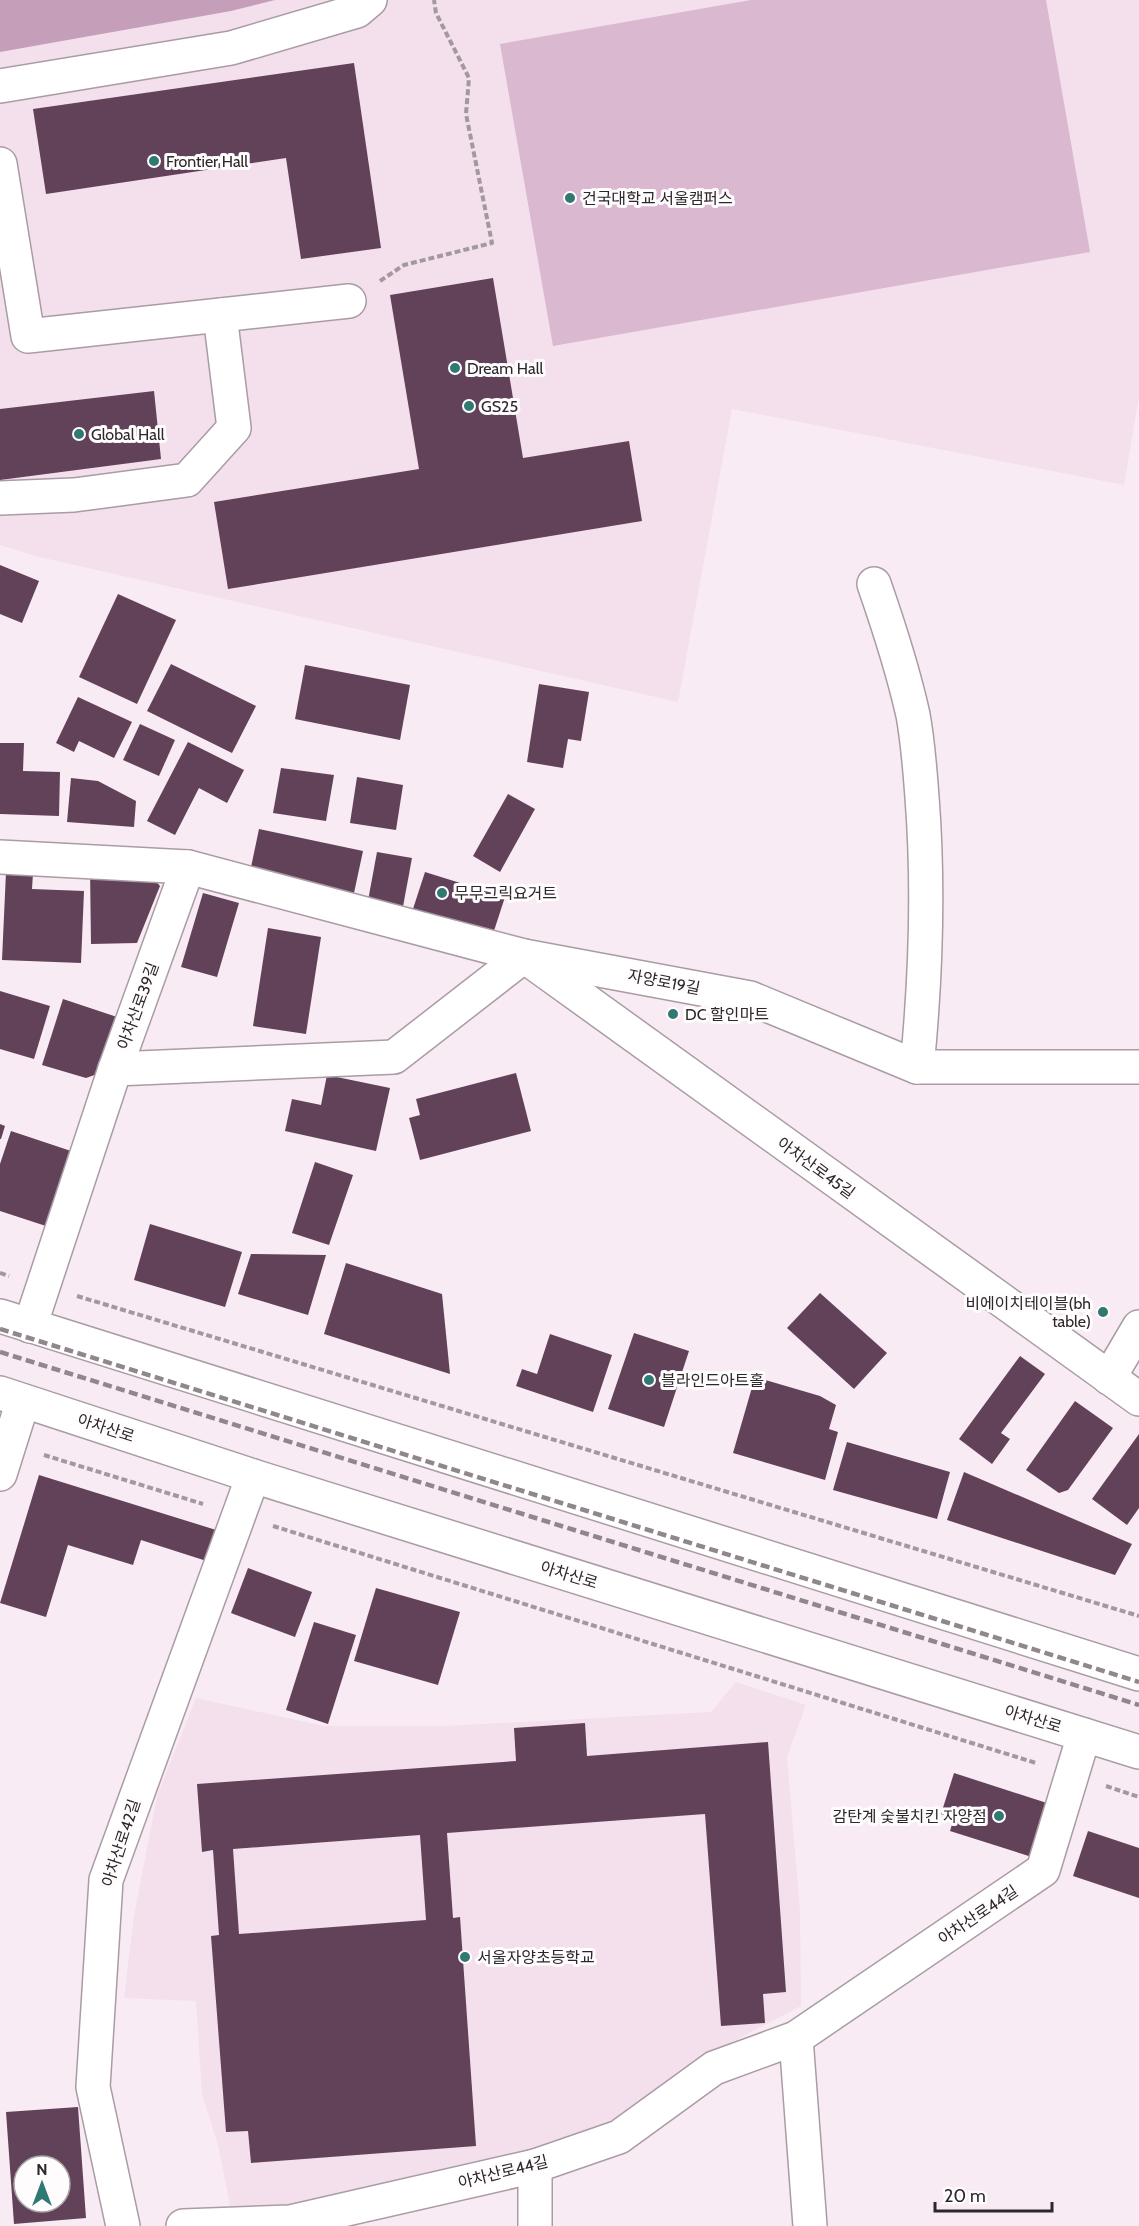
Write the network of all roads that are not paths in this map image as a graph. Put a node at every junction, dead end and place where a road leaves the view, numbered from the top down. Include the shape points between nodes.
1 (370, 0) edge
2 (0, 86) edge
3 (0, 164) edge
4 (349, 301) dead end
5 (220, 315) junction
6 (0, 498) edge
7 (874, 584) dead end
8 (0, 857) edge
9 (188, 867) junction
10 (524, 956) junction
11 (917, 1067) junction
12 (1139, 1067) edge
13 (115, 1069) junction
14 (15, 1321) edge
15 (1139, 1327) edge
16 (1109, 1378) junction
17 (11, 1397) edge
18 (1139, 1399) edge
19 (5, 1459) edge
20 (253, 1476) junction
21 (1139, 1674) edge
22 (1084, 1735) junction
23 (1139, 1752) edge
24 (796, 2038) junction
25 (535, 2166) junction
26 (123, 2226) edge
27 (183, 2226) edge
28 (535, 2226) edge
29 (810, 2226) edge

1 - 2 street via 357,11 231,48
3 - 5 street via 28,336
4 - 5 street
5 - 6 street via 234,428 187,480 74,495
7 - 11 street via 899,657 920,769 926,923
8 - 9 street
9 - 10 street, 자양로19길
9 - 13 street, 아차산로39길
10 - 11 street, 자양로19길 via 750,998
10 - 13 street via 394,1058
10 - 16 street, 아차산로45길
11 - 12 street, 자양로19길
13 - 14 street, 아차산로39길 via 43,1286
14 - 21 street
15 - 16 street
16 - 18 street, 아차산로45길
17 - 19 street
17 - 20 street, 아차산로
20 - 22 street, 아차산로
20 - 26 street, 아차산로42길 via 106,1880 93,2087
22 - 23 street, 아차산로
22 - 24 street, 아차산로44길 via 1043,1870
24 - 25 street, 아차산로44길 via 714,2068 619,2137
24 - 29 street
25 - 27 street, 아차산로44길 via 290,2222
25 - 28 street

